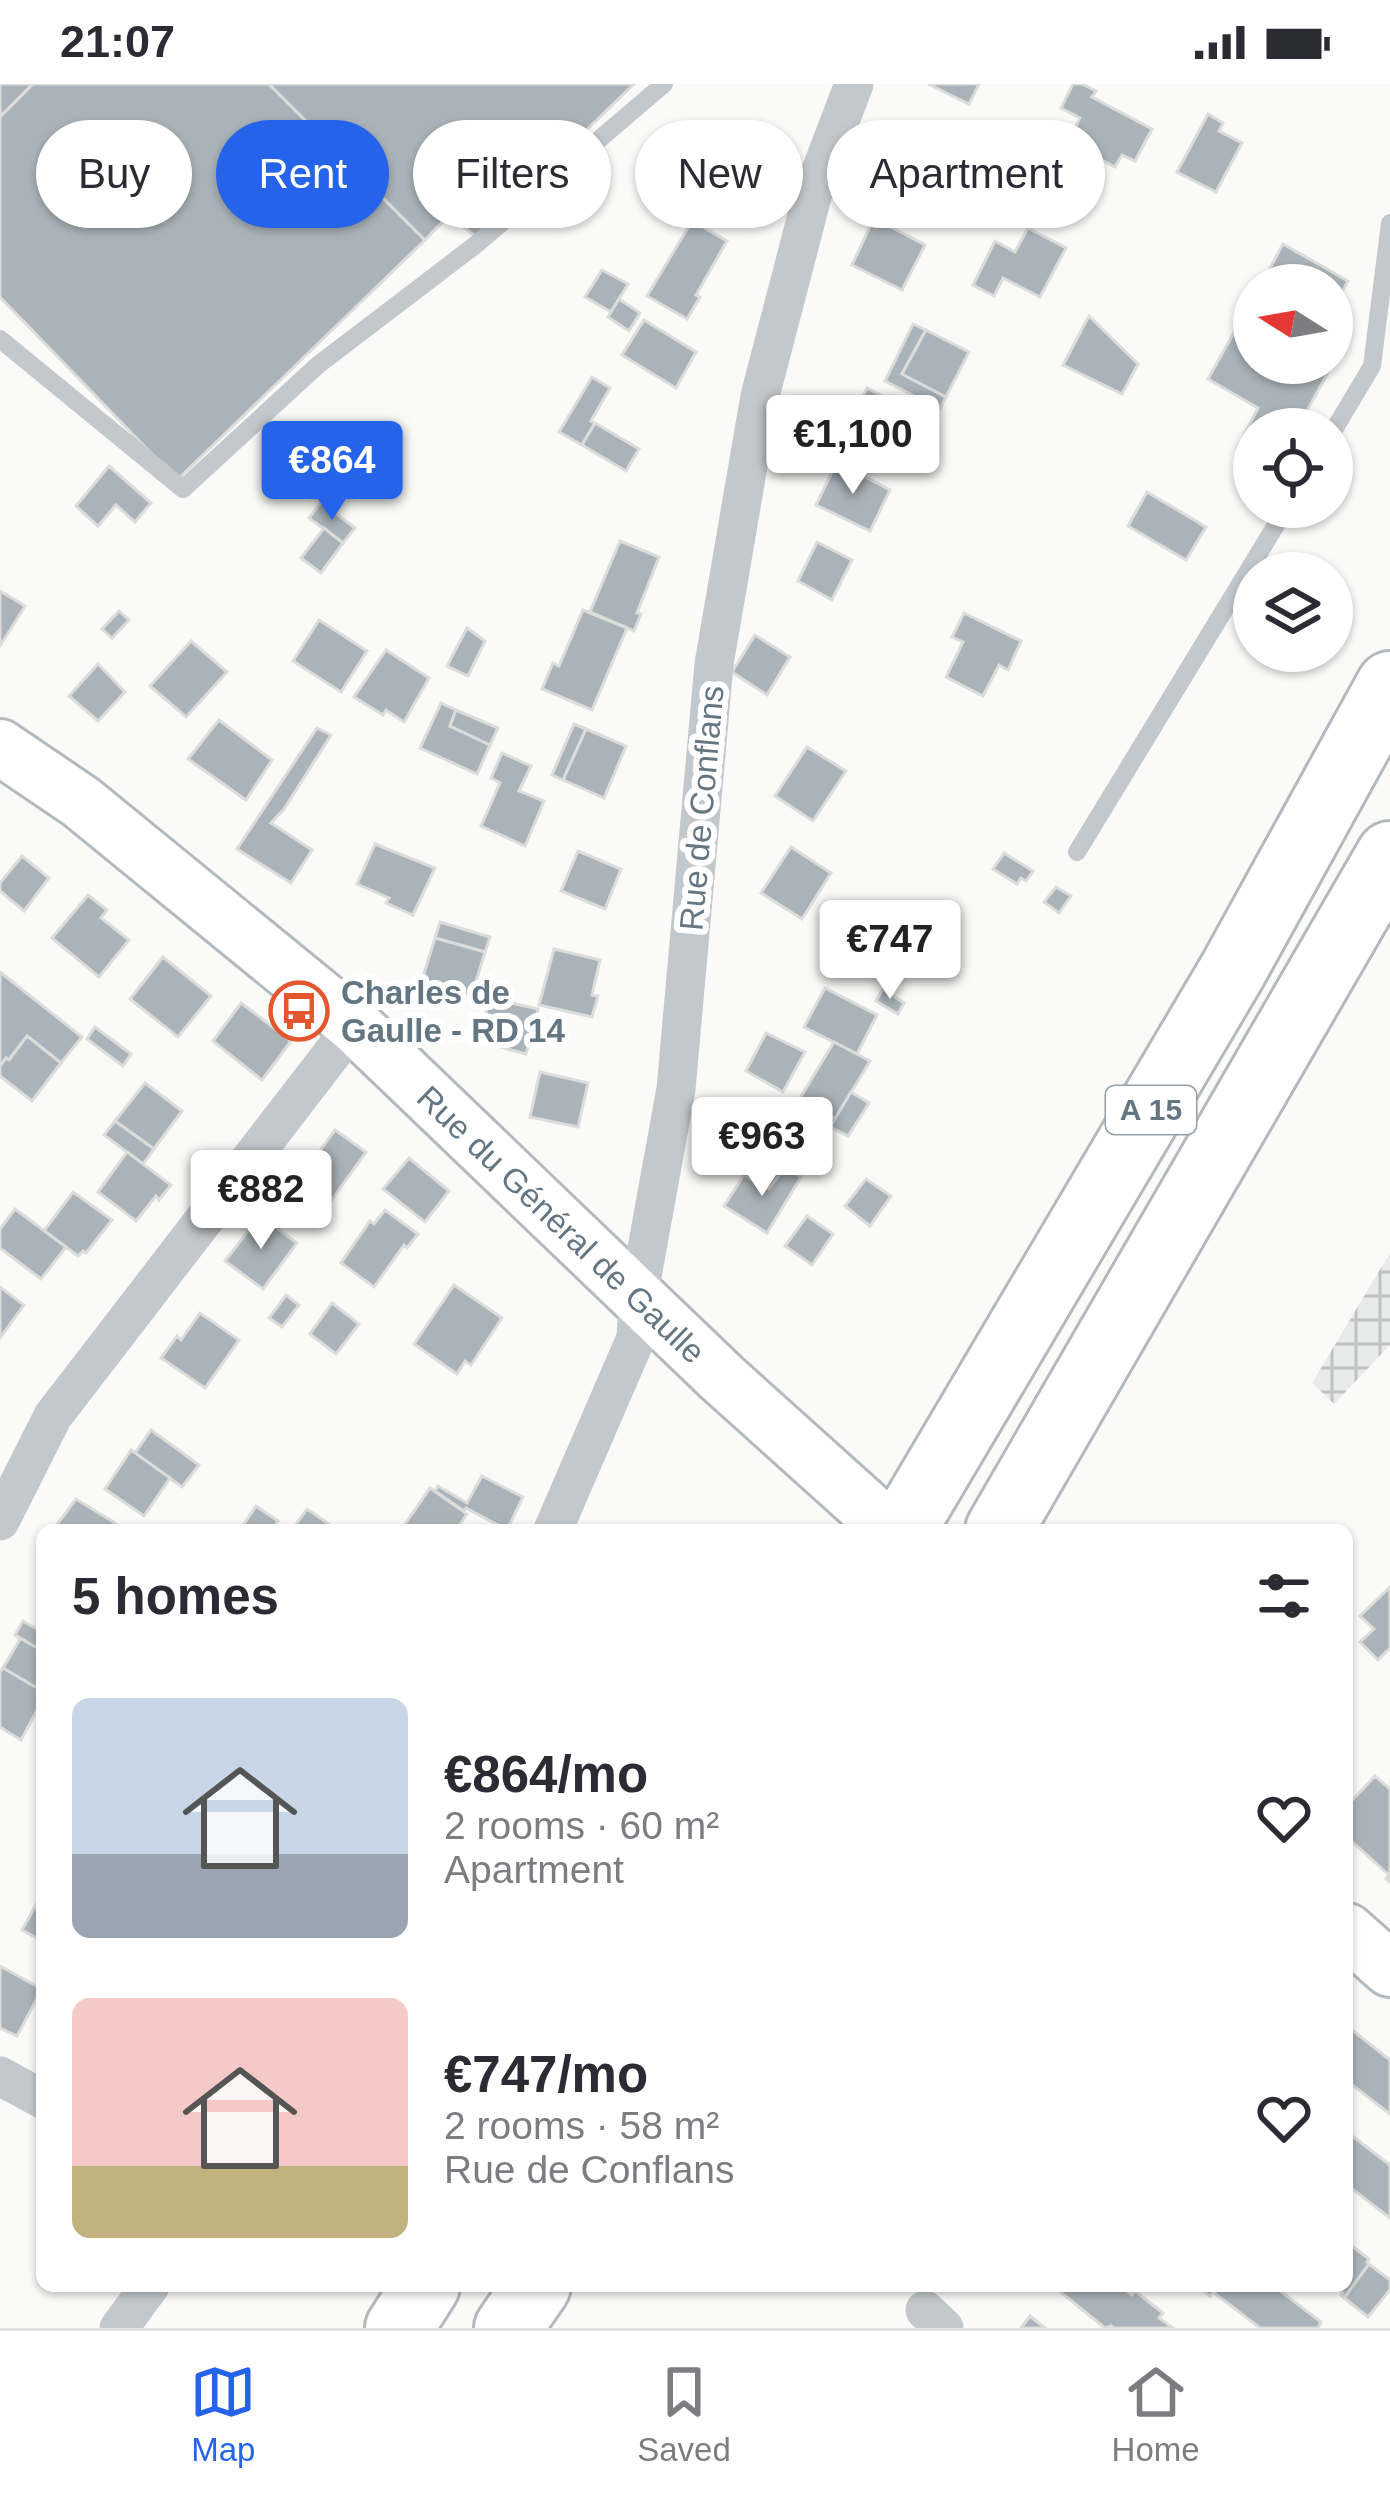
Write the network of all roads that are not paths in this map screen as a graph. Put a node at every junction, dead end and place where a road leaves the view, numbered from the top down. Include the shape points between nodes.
1 (664, 84) edge
2 (854, 84) edge
3 (1390, 223) edge
4 (0, 339) edge
5 (1347, 408) edge
6 (1274, 528) edge
7 (1390, 685) edge
8 (6, 761) edge
9 (1077, 852) dead end
10 (1390, 855) edge
11 (354, 1025) junction
12 (638, 1298) junction
13 (0, 1521) edge
14 (556, 1524) edge
15 (884, 1524) edge
16 (906, 1524) edge
17 (1002, 1524) edge
18 (1353, 1936) edge
19 (1390, 1969) edge
20 (0, 2075) edge
21 (36, 2095) edge
22 (145, 2292) edge
23 (423, 2292) edge
24 (533, 2292) edge
25 (118, 2328) edge
26 (399, 2328) edge
27 (508, 2328) edge

1 - 4 lane via 318,365 183,489
2 - 12 street, Rue de Conflans via 814,189 760,396 714,664 676,1089
3 - 5 lane via 1372,366
6 - 9 lane
7 - 16 highway, A 15 via 1233,970
8 - 11 street, Rue du Général de Gaulle via 81,802
10 - 17 highway, A 15
11 - 12 street, Rue du Général de Gaulle
11 - 13 street via 53,1416
12 - 14 street, Rue de Conflans via 636,1338
12 - 15 street, Rue du Général de Gaulle
18 - 19 street
20 - 21 street
22 - 25 street
23 - 26 highway
24 - 27 highway

